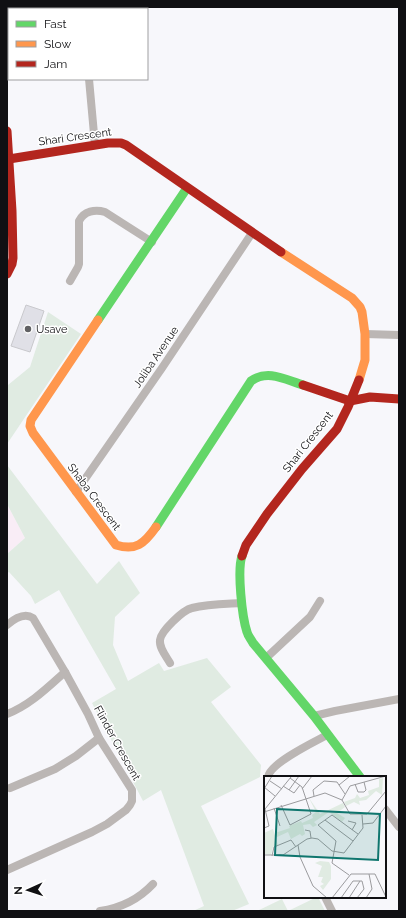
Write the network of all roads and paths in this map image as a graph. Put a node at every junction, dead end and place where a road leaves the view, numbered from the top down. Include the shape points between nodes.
1 (89, 80) edge
2 (7, 131) edge
3 (94, 145) junction
4 (9, 159) junction
5 (187, 188) junction
6 (252, 233) junction
7 (152, 242) junction
8 (7, 274) edge
9 (70, 281) dead end
10 (365, 334) junction
11 (399, 335) edge
12 (399, 399) edge
13 (350, 401) junction
14 (76, 492) junction
15 (320, 601) dead end
16 (242, 603) junction
17 (7, 626) edge
18 (266, 658) junction
19 (170, 663) dead end
20 (65, 672) junction
21 (399, 699) edge
22 (7, 714) edge
23 (314, 716) junction
24 (327, 735) junction
25 (99, 738) junction
26 (268, 776) edge
27 (359, 776) edge
28 (10, 788) dead end
29 (386, 810) edge
30 (399, 827) edge
31 (7, 870) edge
32 (153, 884) dead end
33 (326, 898) edge
34 (100, 911) edge
35 (332, 911) edge

1 - 3 street
2 - 4 street
3 - 4 street, Shari Crescent
3 - 5 street, Shari Crescent via 126,145
4 - 8 street via 13,258
5 - 6 street, Shari Crescent
5 - 7 street, Shaba Crescent
6 - 10 street, Shari Crescent via 352,298 362,312
6 - 14 street, Joliba Avenue
7 - 9 street via 105,212 88,212 82,215 79,221 79,264
7 - 14 street, Shaba Crescent via 31,420 33,433
10 - 11 street
10 - 13 street, Shari Crescent via 363,369
12 - 13 street via 370,397
13 - 14 street, Shaba Crescent via 272,375 256,377 149,537 134,547 116,545
13 - 16 street, Shari Crescent via 337,429 302,469 246,545 240,562
15 - 18 street via 310,617
16 - 18 street, Shari Crescent via 247,633
16 - 19 street via 191,608 182,614 162,634 160,640
17 - 20 street, Flinder Crescent via 21,616 33,618
18 - 23 street, Shari Crescent
20 - 22 street via 19,709
20 - 25 street, Flinder Crescent
21 - 23 street
23 - 24 street, Shari Crescent
24 - 26 street via 278,763
24 - 27 street, Shari Crescent
25 - 28 street via 55,769
25 - 31 street, Flinder Crescent via 132,790 130,805 107,824 92,832
29 - 30 street
32 - 34 street via 134,900 117,908
33 - 35 street

